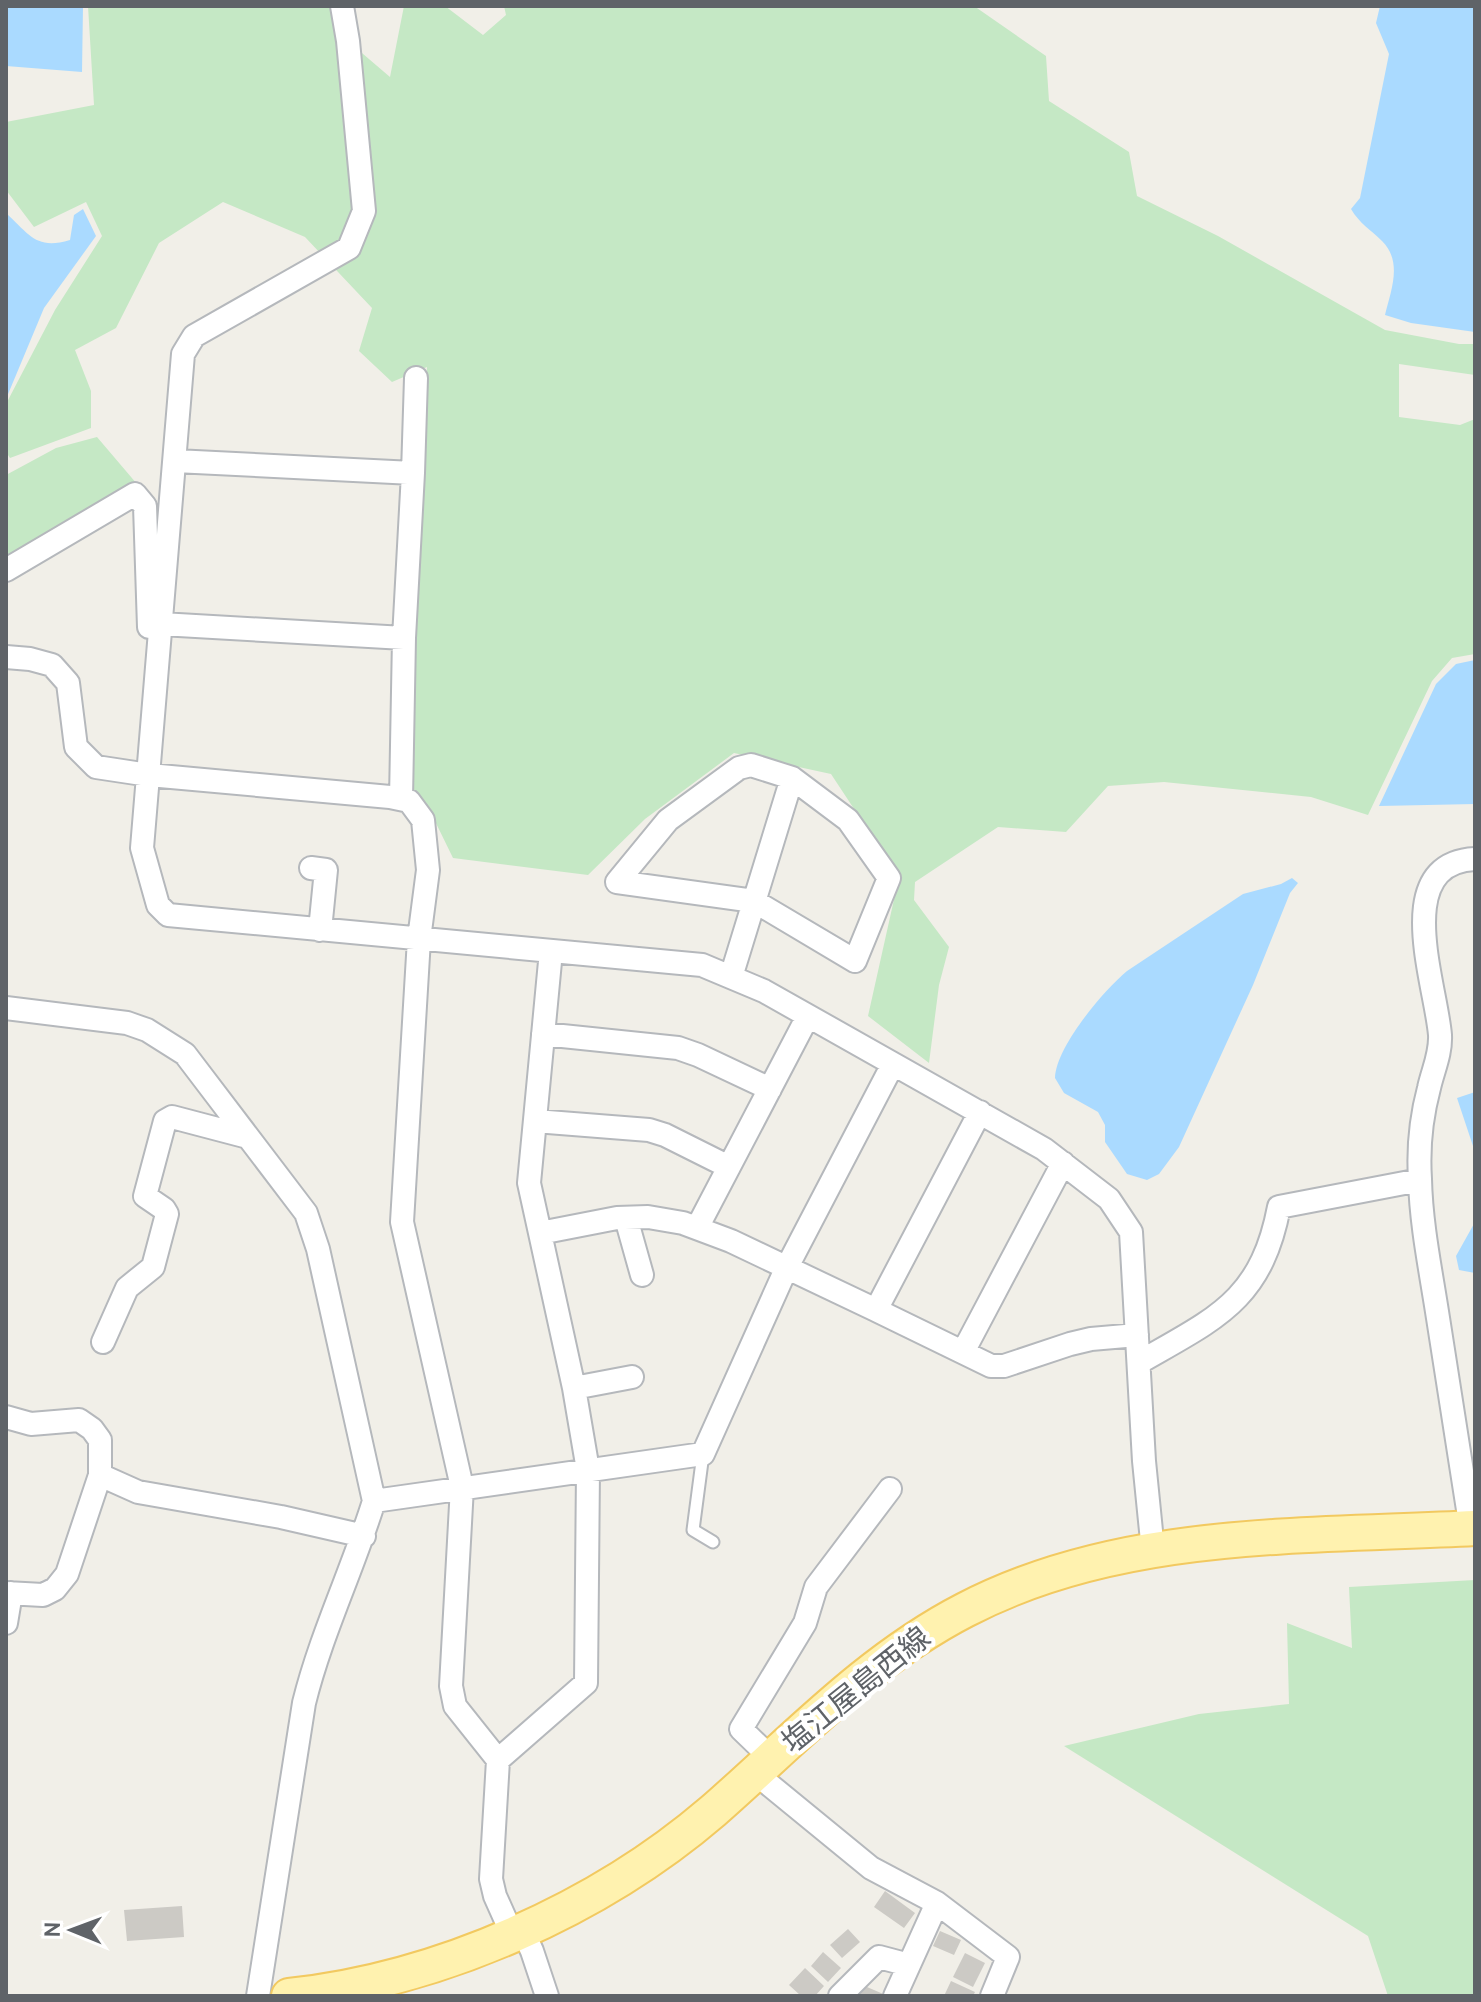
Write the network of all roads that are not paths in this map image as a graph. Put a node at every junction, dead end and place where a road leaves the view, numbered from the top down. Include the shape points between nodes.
1 (342, 6) edge
2 (416, 378) dead end
3 (175, 461) junction
4 (413, 473) junction
5 (6, 570) edge
6 (161, 624) junction
7 (404, 638) junction
8 (6, 657) edge
9 (153, 732) junction
10 (149, 775) junction
11 (792, 778) junction
12 (401, 799) junction
13 (1475, 859) edge
14 (311, 868) dead end
15 (754, 901) junction
16 (320, 930) junction
17 (419, 939) junction
18 (551, 951) junction
19 (731, 977) junction
20 (6, 1008) edge
21 (808, 1016) junction
22 (543, 1034) junction
23 (893, 1064) junction
24 (770, 1089) junction
25 (980, 1112) junction
26 (535, 1121) junction
27 (248, 1137) junction
28 (1063, 1163) junction
29 (729, 1167) junction
30 (1420, 1180) junction
31 (626, 1218) junction
32 (697, 1228) junction
33 (540, 1233) junction
34 (786, 1269) junction
35 (642, 1275) dead end
36 (876, 1310) junction
37 (1137, 1335) junction
38 (103, 1342) dead end
39 (963, 1352) junction
40 (1140, 1362) junction
41 (632, 1377) dead end
42 (574, 1388) junction
43 (6, 1417) edge
44 (703, 1454) junction
45 (588, 1470) junction
46 (100, 1475) junction
47 (462, 1487) junction
48 (890, 1489) dead end
49 (374, 1501) junction
50 (1473, 1528) edge
51 (364, 1536) junction
52 (713, 1542) dead end
53 (1153, 1551) junction
54 (9, 1593) edge
55 (6, 1623) edge
56 (498, 1760) junction
57 (763, 1766) junction
58 (937, 1903) junction
59 (517, 1932) junction
60 (909, 1965) junction
61 (258, 1996) edge
62 (289, 1996) edge
63 (547, 1996) edge
64 (840, 1996) edge
65 (895, 1996) edge
66 (992, 1996) edge

1 - 3 street via 364,211 359,229 349,248 194,336 186,346
2 - 4 street
3 - 4 street
3 - 6 street
4 - 7 street
5 - 9 street via 135,494 145,506
6 - 7 street
6 - 9 street
7 - 12 street
8 - 10 street via 52,665 68,683 76,747 96,767
9 - 10 street
10 - 12 street
10 - 16 street via 142,848 158,905 168,915
11 - 15 street
11 - 15 street via 848,820 889,878 855,961
11 - 15 street via 751,765 739,768 668,820 617,882
12 - 17 street via 409,801 423,820 428,870
13 - 30 street via 1449,863 1438,871 1425,912 1429,981 1440,1035 1421,1125
14 - 16 street via 326,870
15 - 19 street
16 - 17 street
17 - 18 street
17 - 47 street via 402,1222
18 - 19 street via 702,965
18 - 22 street
19 - 21 street
20 - 27 street via 147,1030 185,1054
21 - 23 street
21 - 24 street
22 - 24 street via 678,1048
22 - 26 street
23 - 25 street
23 - 34 street
24 - 29 street
25 - 28 street
25 - 36 street
26 - 29 street via 649,1130
26 - 33 street via 529,1183
27 - 38 street via 172,1117 165,1121 145,1196 167,1214 153,1267 127,1288
27 - 49 street via 306,1213
28 - 37 street via 1109,1199 1131,1232
28 - 39 street
29 - 32 street
30 - 40 street via 1279,1207 1265,1257 1231,1306
30 - 50 street
31 - 32 street via 648,1217
31 - 33 street
31 - 35 street
32 - 34 street
33 - 42 street
34 - 36 street
34 - 44 street
36 - 39 street
37 - 39 street via 1091,1339 1004,1366 991,1366
37 - 40 street
40 - 53 street
41 - 42 street
42 - 45 street
43 - 46 street via 31,1424 79,1420 100,1440
44 - 45 street
44 - 52 lane via 693,1530
45 - 47 street
45 - 56 street via 586,1683
46 - 51 street via 138,1492
46 - 54 street via 67,1574 43,1595
47 - 49 street
47 - 56 street via 451,1686 455,1706
48 - 57 street via 816,1587 805,1623 741,1729
49 - 51 street
50 - 53 main road, 塩江屋島西線 via 1220,1542
51 - 61 street via 304,1703
53 - 57 main road, 塩江屋島西線 via 1027,1582 964,1610 881,1662
54 - 55 street
56 - 59 street via 491,1879
57 - 58 street via 871,1868
57 - 59 main road, 塩江屋島西線 via 628,1874
58 - 60 street
58 - 66 street via 1008,1957
59 - 62 main road, 塩江屋島西線 via 395,1976
59 - 63 street via 532,1951
60 - 64 street via 879,1957
60 - 65 street

